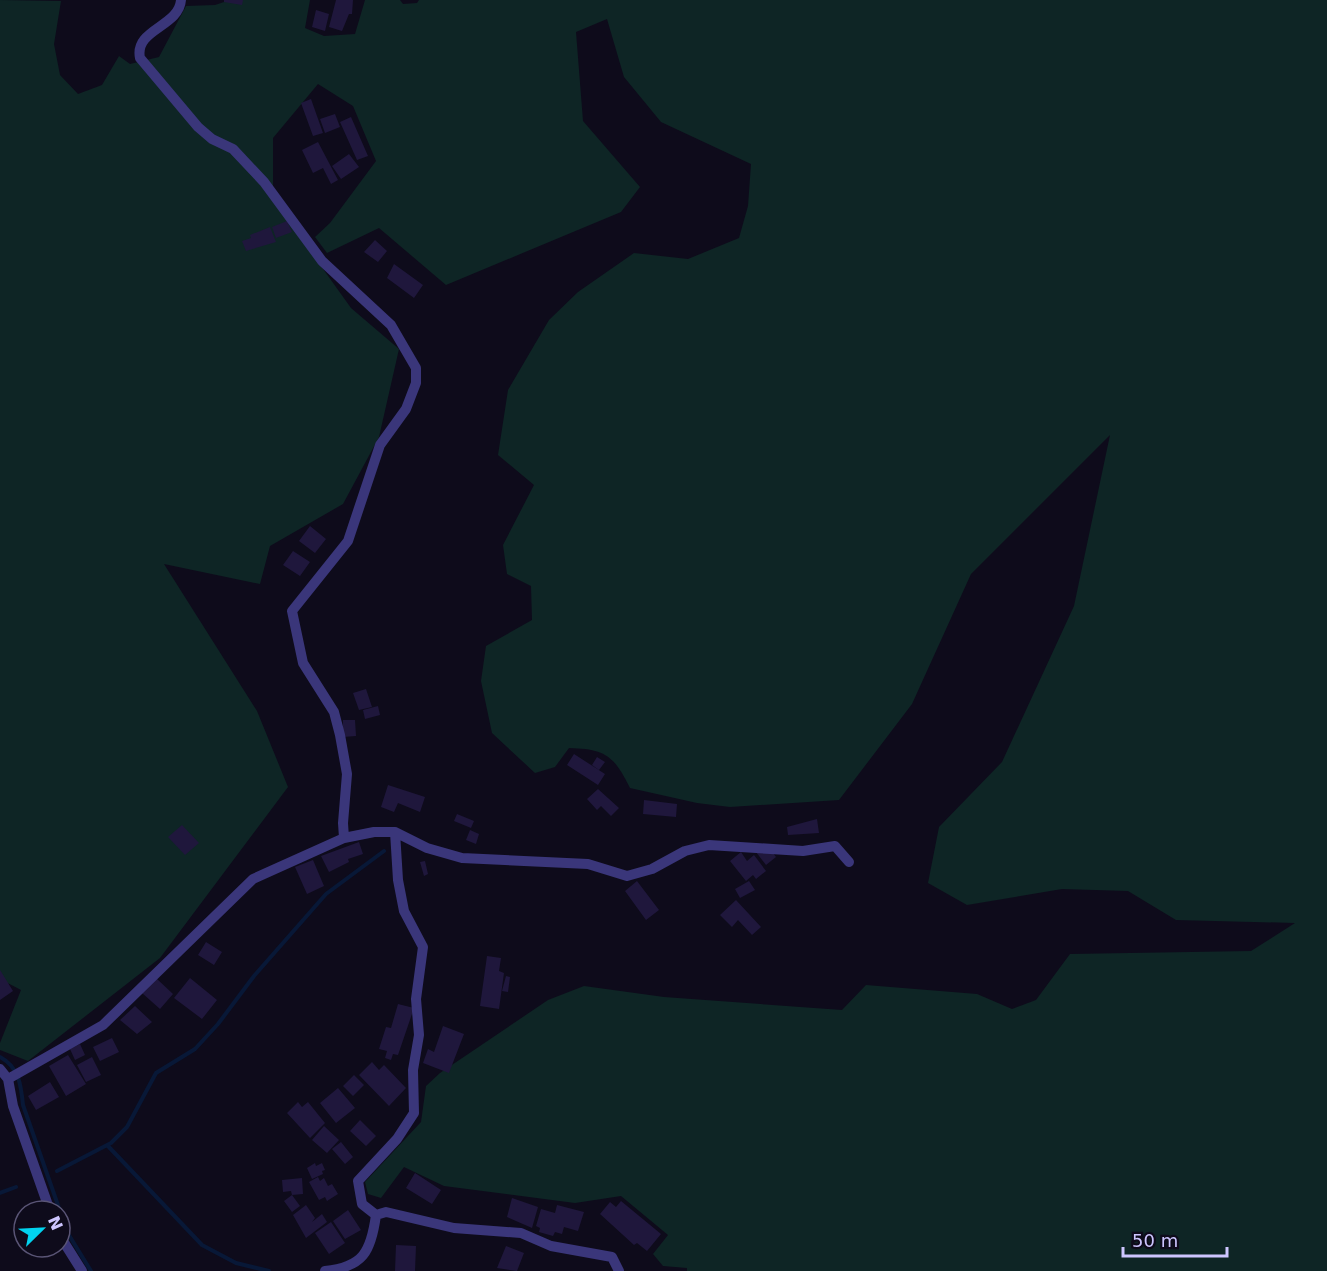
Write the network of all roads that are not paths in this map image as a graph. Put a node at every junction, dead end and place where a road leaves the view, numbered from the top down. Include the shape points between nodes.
1 (182, 0) edge
2 (395, 832) junction
3 (344, 838) junction
4 (849, 862) dead end
5 (0, 1069) edge
6 (14, 1076) junction
7 (46, 1199) edge
8 (376, 1215) junction
9 (72, 1255) edge
10 (82, 1271) edge
11 (325, 1271) edge
12 (619, 1271) edge

1 - 3 street via 176,14 143,40 140,58 198,127 233,149 264,182 322,261 391,325 416,368 416,383 406,410 380,445 348,541 292,611 303,663 334,712 340,735 347,774
2 - 3 street
2 - 4 street via 427,848 462,858 588,864 627,876 652,869 685,851 710,845 803,851 835,846
2 - 8 street via 404,911 423,947 416,999 419,1035 413,1070 414,1113 397,1139 358,1181 362,1204
3 - 6 street via 253,879 103,1025
5 - 6 street
6 - 7 street via 13,1106
8 - 11 street via 368,1250 354,1265
8 - 12 street via 386,1212 454,1228 521,1233 551,1246 612,1257
9 - 10 street

